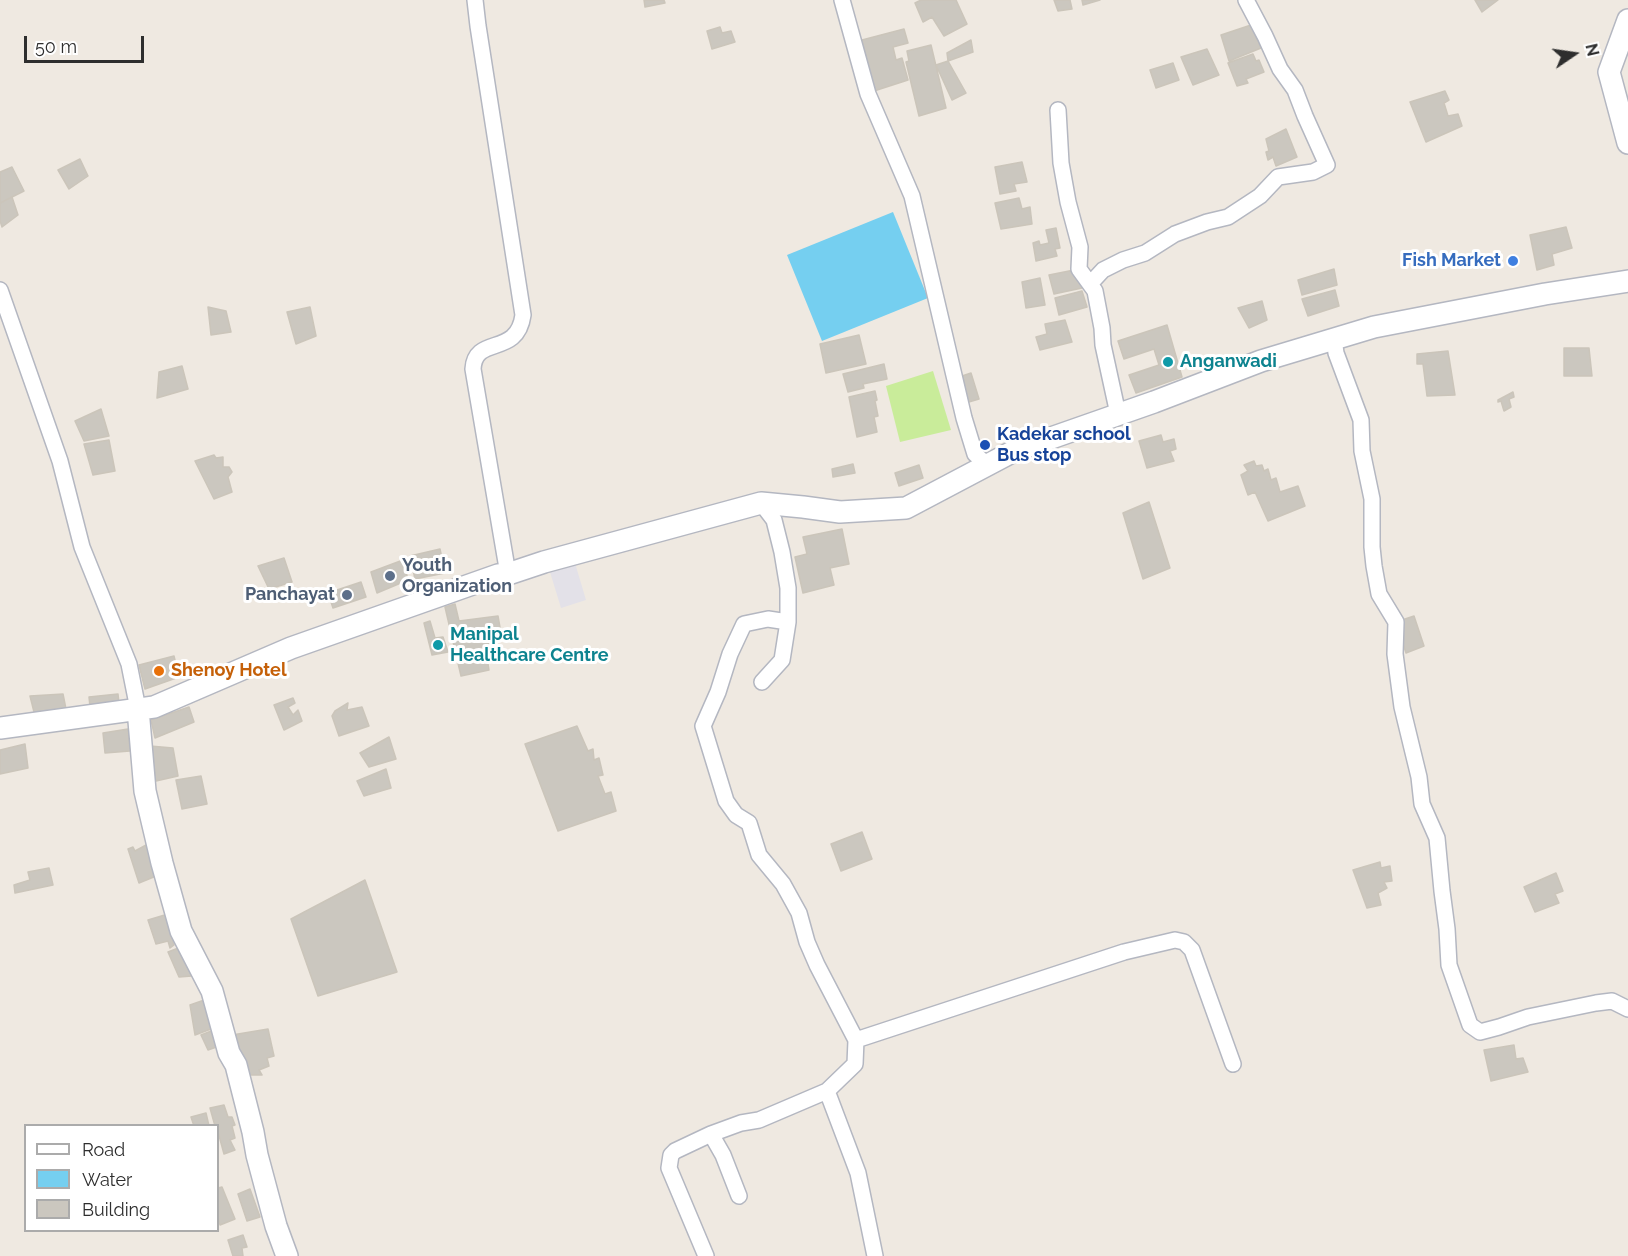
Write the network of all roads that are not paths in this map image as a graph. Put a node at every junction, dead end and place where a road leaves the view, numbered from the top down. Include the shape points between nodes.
1 (475, 0) edge
2 (842, 0) edge
3 (1246, 0) edge
4 (1628, 20) edge
5 (1058, 110) dead end
6 (1628, 143) edge
7 (1628, 281) edge
8 (1090, 284) junction
9 (0, 290) edge
10 (1334, 339) junction
11 (1118, 414) junction
12 (987, 465) junction
13 (761, 503) junction
14 (508, 574) junction
15 (789, 622) junction
16 (762, 682) dead end
17 (138, 709) junction
18 (0, 728) edge
19 (1628, 1009) edge
20 (856, 1040) junction
21 (1233, 1064) dead end
22 (827, 1090) junction
23 (711, 1134) junction
24 (739, 1196) dead end
25 (287, 1256) edge
26 (706, 1256) edge
27 (875, 1256) edge

1 - 14 street via 523,315 517,333 510,340 481,351 473,369
2 - 12 street via 868,94 912,196 964,418 975,454
3 - 8 street via 1280,69 1295,90 1327,165 1313,172 1278,177 1260,196 1228,218 1175,234 1145,253 1103,270
4 - 6 main road via 1609,72
5 - 8 street via 1061,163 1080,247 1078,269
7 - 10 main road via 1492,303
8 - 11 street via 1099,307
9 - 17 street via 60,461 82,547 129,664
10 - 11 main road
10 - 19 street via 1362,420 1362,451 1371,499 1372,547 1379,594 1396,622 1395,654 1402,707 1422,804 1437,838 1449,965 1470,1025 1480,1032 1528,1017 1612,1001
11 - 12 main road via 1014,451
12 - 13 main road via 906,508 840,512
13 - 14 main road
13 - 15 street via 774,520 788,588
14 - 17 main road via 291,648 154,707
15 - 16 street via 782,660
15 - 20 street via 768,619 744,624 703,726 726,801 736,815 749,823 759,855 799,912 817,965
17 - 18 main road
17 - 25 main road via 145,791 162,862 181,931 212,991 236,1065
20 - 21 street via 1124,952 1174,940 1184,942 1192,950
20 - 22 street via 855,1064
22 - 23 street
22 - 27 street via 858,1173
23 - 24 street
23 - 26 street via 675,1151 669,1168

